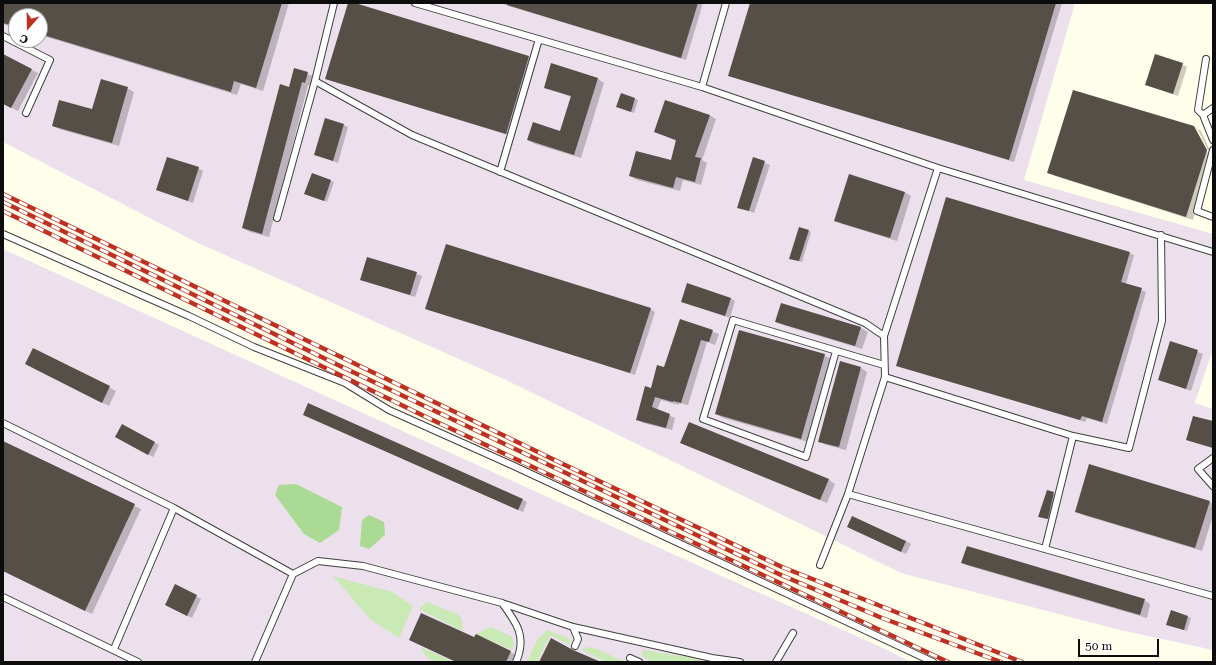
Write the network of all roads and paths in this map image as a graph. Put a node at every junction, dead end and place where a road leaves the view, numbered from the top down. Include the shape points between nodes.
1 (334, 3) edge
2 (415, 3) edge
3 (726, 3) edge
4 (3, 36) edge
5 (539, 40) junction
6 (1206, 59) dead end
7 (315, 81) junction
8 (702, 87) junction
9 (1213, 108) edge
10 (26, 113) dead end
11 (1203, 115) junction
12 (1213, 140) edge
13 (1213, 150) edge
14 (938, 168) junction
15 (500, 172) junction
16 (1213, 217) edge
17 (277, 218) dead end
18 (3, 234) edge
19 (1161, 235) junction
20 (1213, 252) edge
21 (884, 336) junction
22 (836, 351) junction
23 (884, 365) junction
24 (885, 377) junction
25 (3, 423) edge
26 (1073, 436) junction
27 (1213, 458) edge
28 (1213, 486) edge
29 (848, 494) junction
30 (174, 508) junction
31 (1045, 549) junction
32 (820, 565) dead end
33 (293, 574) junction
34 (1213, 596) edge
35 (3, 597) edge
36 (502, 602) junction
37 (572, 627) junction
38 (793, 633) dead end
39 (575, 646) dead end
40 (114, 649) junction
41 (630, 658) dead end
42 (711, 660) edge
43 (138, 662) edge
44 (255, 662) edge
45 (516, 662) edge
46 (639, 662) edge
47 (740, 662) edge
48 (776, 662) edge
49 (933, 662) edge

1 - 7 lane
2 - 5 lane
3 - 8 lane
4 - 10 lane via 50,60
5 - 8 lane
5 - 15 lane
6 - 11 lane via 1198,110
7 - 15 lane via 412,135
7 - 17 lane
8 - 14 lane
9 - 11 lane
11 - 12 lane
13 - 16 lane via 1197,211
14 - 19 lane
14 - 21 lane
15 - 21 lane via 866,323
18 - 49 lane via 254,347 345,383 389,410
19 - 20 lane
19 - 26 lane via 1162,321 1129,448
21 - 23 lane
22 - 22 lane via 733,320 703,419 806,457
22 - 23 lane
23 - 24 lane
24 - 26 lane
24 - 29 lane
25 - 30 lane
26 - 31 lane
27 - 28 lane via 1198,469
29 - 31 lane
29 - 32 lane
30 - 33 lane
30 - 40 lane
31 - 34 lane
33 - 36 lane via 318,562 363,566
33 - 44 lane
35 - 40 lane
36 - 37 lane
36 - 45 lane via 518,623 522,649
37 - 39 lane via 578,639
37 - 42 lane
38 - 48 lane
40 - 43 lane
41 - 46 lane
42 - 47 lane

